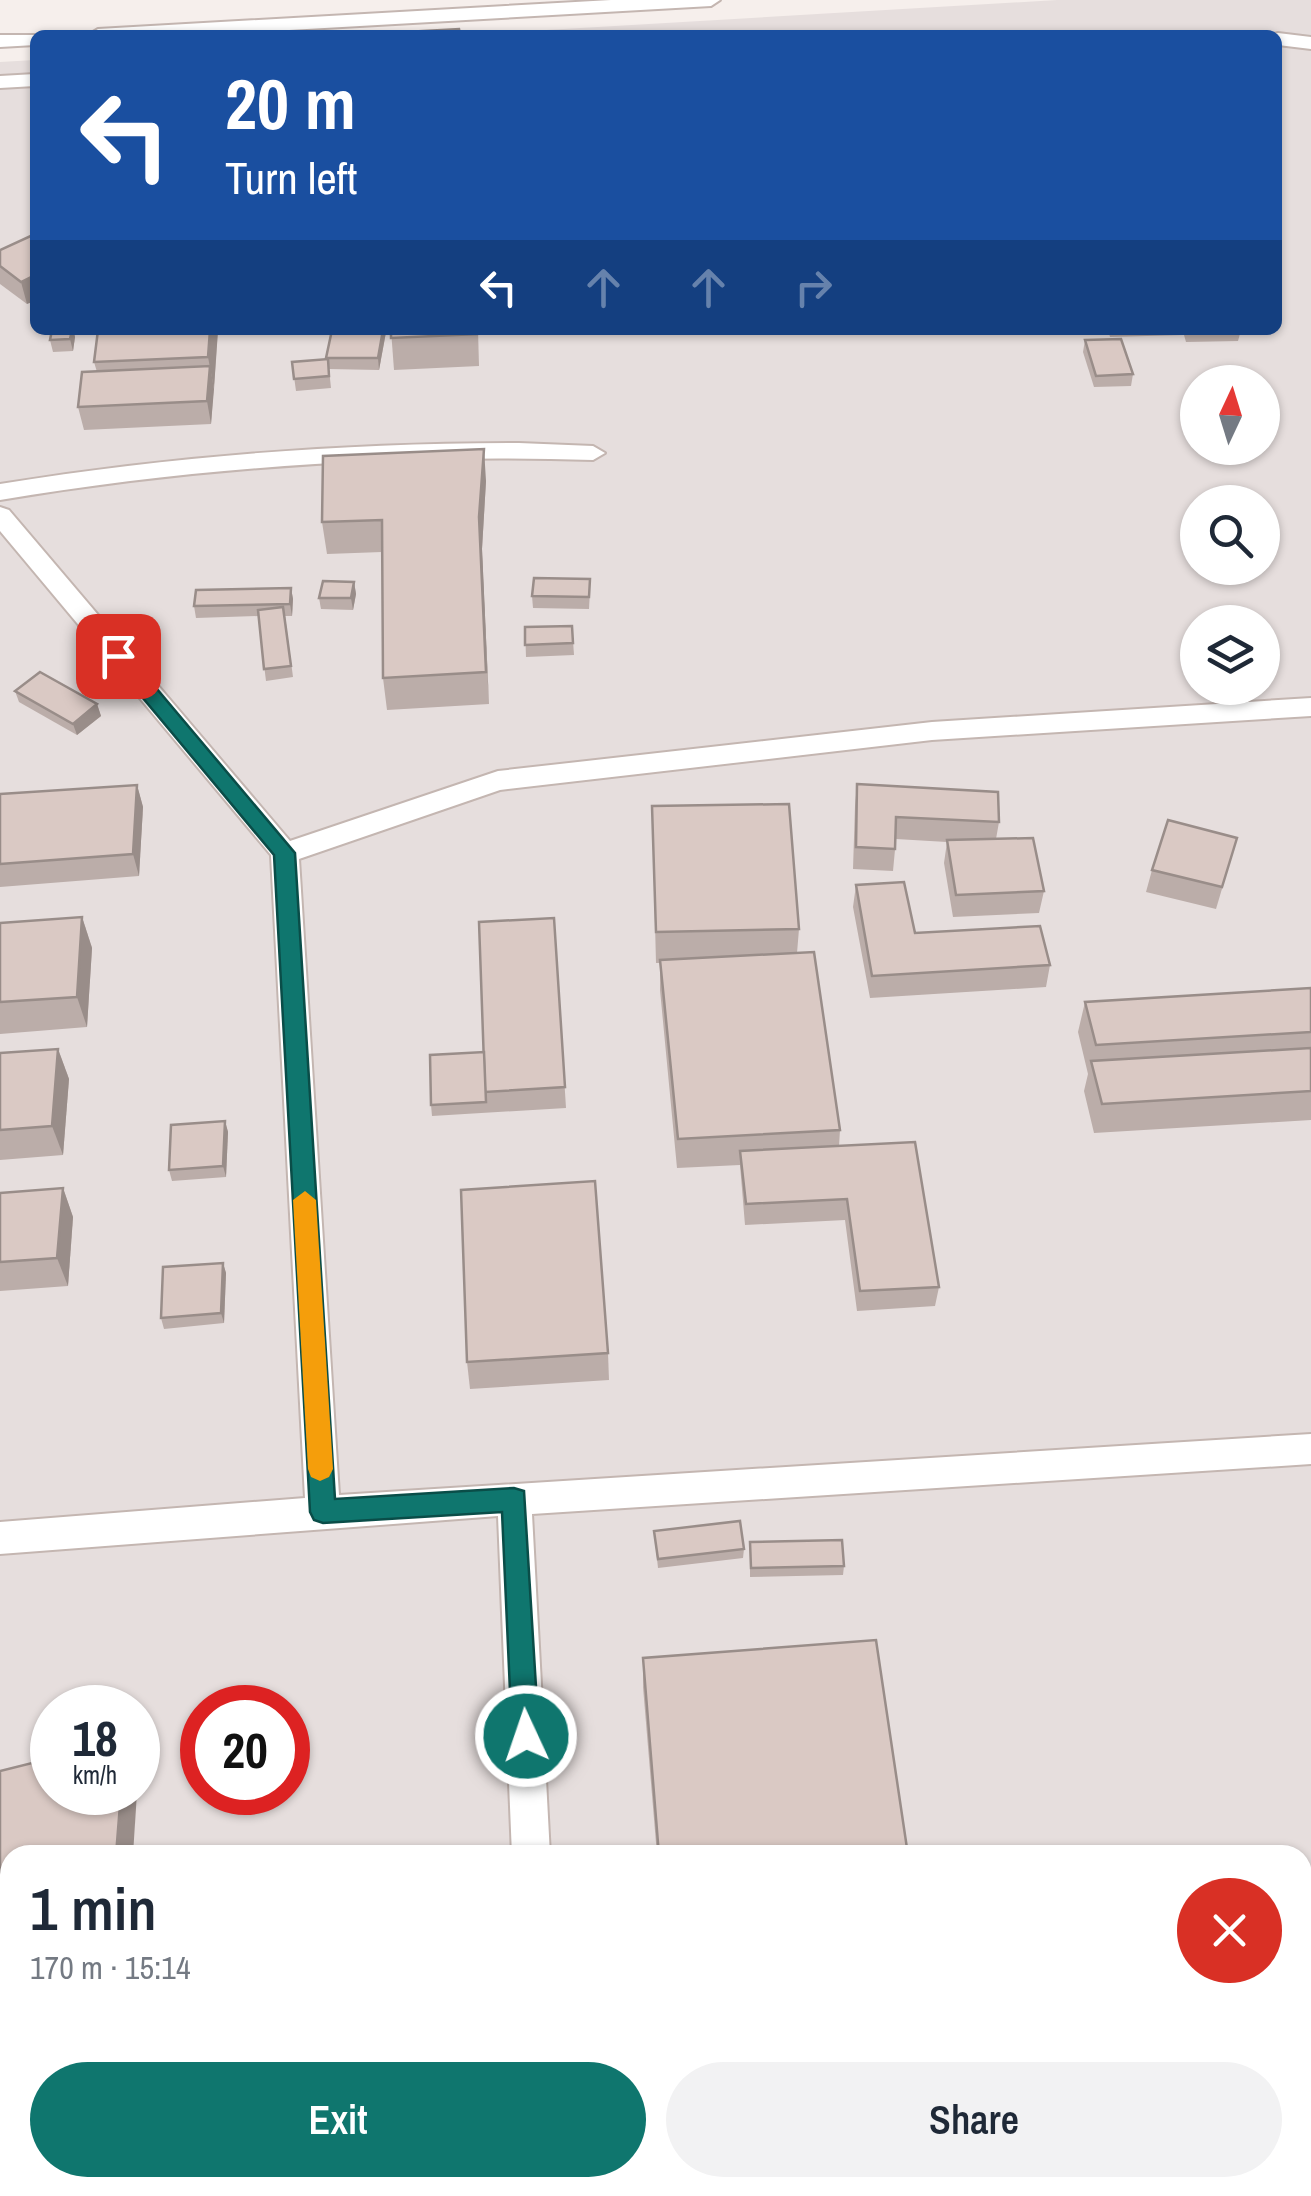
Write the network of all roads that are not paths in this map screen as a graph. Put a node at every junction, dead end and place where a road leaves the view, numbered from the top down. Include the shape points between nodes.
1 (711, 0) edge
2 (186, 30) edge
3 (30, 38) edge
4 (0, 40) edge
5 (1282, 40) edge
6 (1311, 43) edge
7 (30, 80) edge
8 (0, 82) edge
9 (592, 453) dead end
10 (0, 492) edge
11 (0, 515) edge
12 (1311, 707) edge
13 (284, 853) junction
14 (1311, 1449) edge
15 (514, 1500) junction
16 (323, 1512) junction
17 (0, 1538) edge
18 (531, 1845) edge

1 - 2 lane
3 - 4 lane
5 - 6 lane
7 - 8 lane
9 - 10 lane via 448,448 116,472
11 - 13 lane
12 - 13 lane via 932,732 498,781
13 - 16 lane
14 - 15 lane
15 - 16 lane
15 - 18 lane
16 - 17 lane

